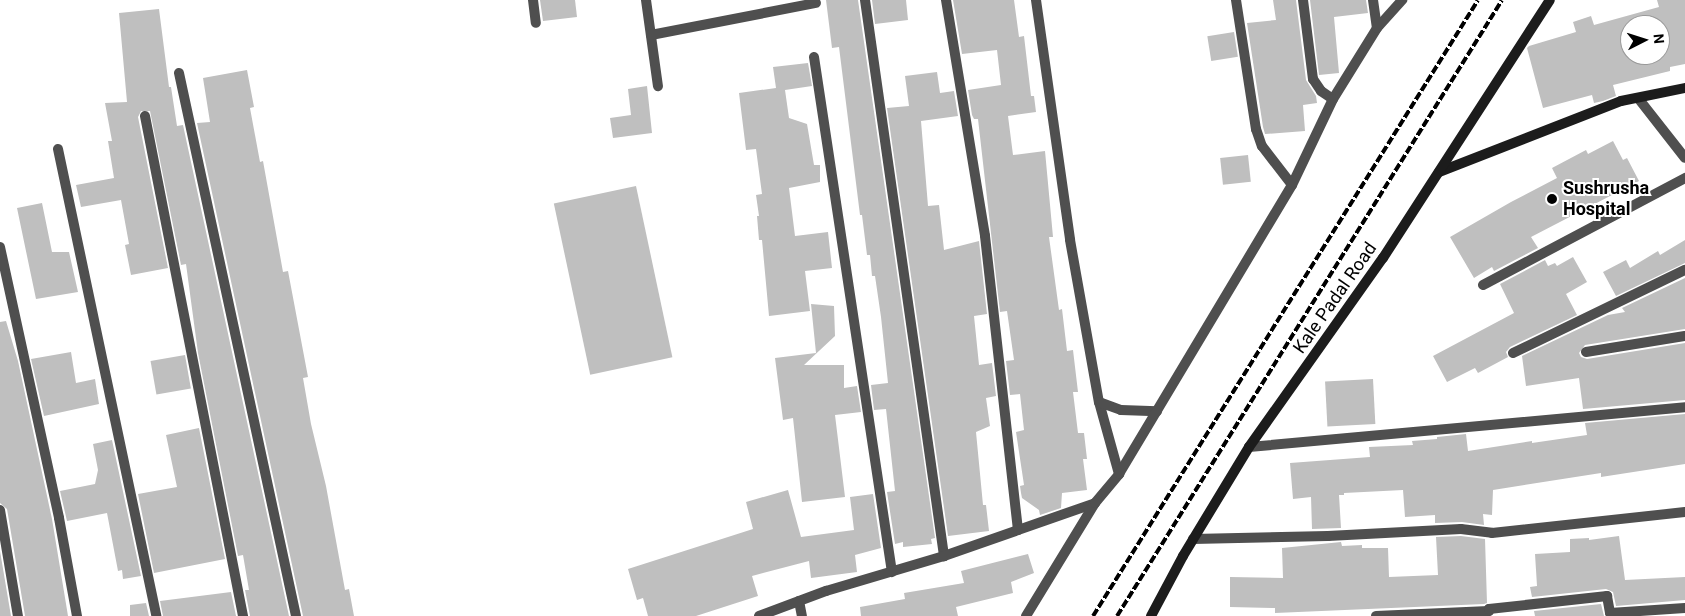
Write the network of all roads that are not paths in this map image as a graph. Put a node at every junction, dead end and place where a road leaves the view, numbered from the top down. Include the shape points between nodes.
1 (533, 0) edge
2 (646, 0) edge
3 (865, 0) edge
4 (946, 0) edge
5 (1036, 0) edge
6 (1236, 0) edge
7 (1303, 0) edge
8 (1373, 0) edge
9 (1402, 0) edge
10 (1550, 0) edge
11 (816, 3) dead end
12 (536, 23) dead end
13 (1378, 28) junction
14 (651, 35) junction
15 (814, 57) dead end
16 (178, 73) dead end
17 (658, 86) dead end
18 (1685, 88) edge
19 (1638, 98) junction
20 (1333, 99) junction
21 (145, 116) dead end
22 (58, 149) dead end
23 (1685, 158) edge
24 (1438, 172) junction
25 (1685, 178) edge
26 (1292, 185) junction
27 (0, 247) edge
28 (1685, 270) edge
29 (1483, 285) dead end
30 (1685, 336) edge
31 (1586, 352) dead end
32 (1513, 353) dead end
33 (1099, 402) junction
34 (1685, 407) edge
35 (1156, 411) junction
36 (1249, 447) junction
37 (1119, 474) junction
38 (1095, 503) junction
39 (0, 510) edge
40 (1685, 512) edge
41 (1018, 530) junction
42 (1193, 539) junction
43 (944, 556) junction
44 (892, 572) junction
45 (799, 601) junction
46 (1685, 608) edge
47 (18, 616) edge
48 (77, 616) edge
49 (156, 616) edge
50 (243, 616) edge
51 (296, 616) edge
52 (759, 616) edge
53 (802, 616) edge
54 (1026, 616) edge
55 (1151, 616) edge
56 (1376, 616) edge

1 - 12 street
2 - 14 street
3 - 43 street
4 - 41 street via 985,236
5 - 33 street via 1070,240
6 - 26 street via 1256,129 1262,146
7 - 20 street via 1313,79 1321,91
8 - 13 street
9 - 13 street
10 - 24 street, Kale Padal Road
11 - 14 street
13 - 20 street
14 - 17 street
15 - 44 street
16 - 51 street
18 - 19 street
19 - 23 street
19 - 24 street via 1621,101
20 - 26 street
21 - 50 street
22 - 49 street
24 - 36 street, Kale Padal Road via 1383,258
25 - 29 street
26 - 35 street
27 - 48 street
28 - 32 street
30 - 31 street
33 - 35 street via 1121,410
33 - 37 street
34 - 36 street
35 - 37 street
36 - 42 street, Kale Padal Road
37 - 38 street
38 - 41 street
38 - 54 street
39 - 47 street
40 - 42 street via 1492,533 1461,529
41 - 43 street
42 - 55 street, Kale Padal Road
43 - 44 street
44 - 45 street
45 - 52 street
45 - 53 street
46 - 56 street via 1610,613 1607,596 1489,608 1489,611

